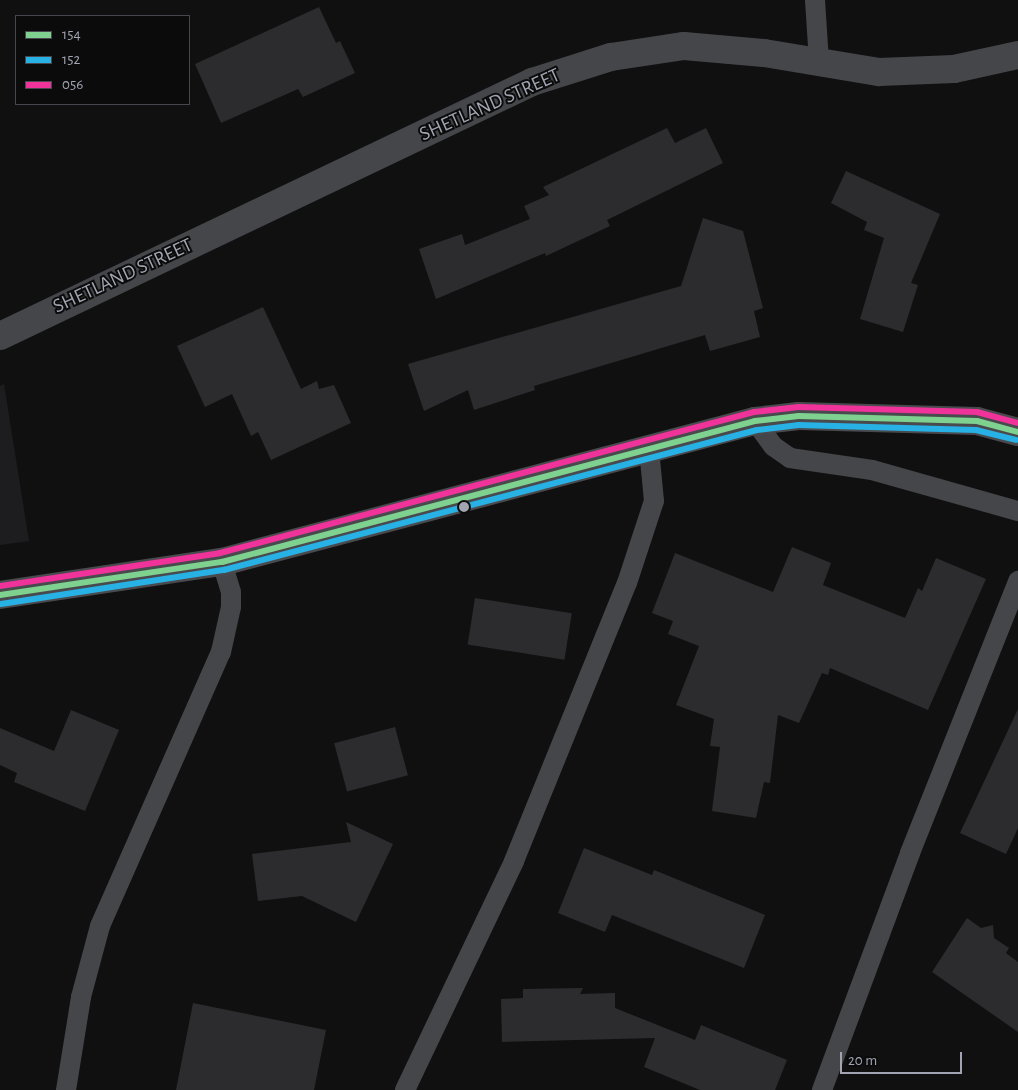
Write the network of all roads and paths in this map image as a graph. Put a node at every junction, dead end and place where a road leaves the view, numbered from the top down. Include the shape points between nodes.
1 (815, 0) edge
2 (1018, 55) edge
3 (819, 62) junction
4 (0, 336) edge
5 (755, 421) junction
6 (1018, 432) edge
7 (649, 448) junction
8 (1018, 512) edge
9 (222, 562) junction
10 (1018, 581) edge
11 (0, 595) edge
12 (66, 1090) edge
13 (405, 1090) edge
14 (822, 1090) edge

1 - 3 lane
2 - 3 street, SHETLAND STREET via 954,69 878,72
3 - 4 street, SHETLAND STREET via 684,46 611,57 532,82
5 - 6 main road via 799,416 977,421
5 - 7 main road
5 - 8 lane via 773,446 790,458 872,470
7 - 9 main road
7 - 13 lane via 654,500 627,583 514,861
9 - 11 main road
9 - 12 lane via 231,592 231,608 221,652 100,926 80,997
10 - 14 lane via 910,853

